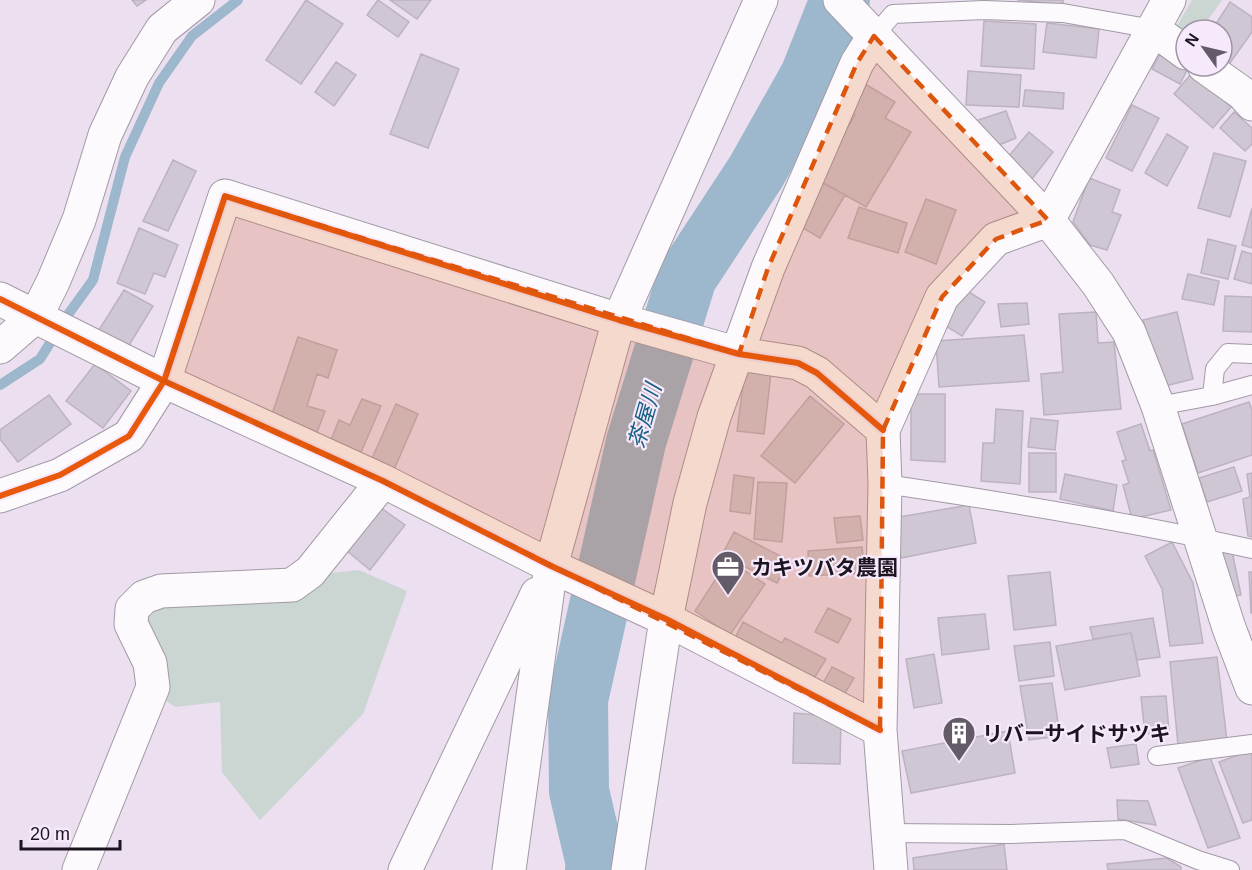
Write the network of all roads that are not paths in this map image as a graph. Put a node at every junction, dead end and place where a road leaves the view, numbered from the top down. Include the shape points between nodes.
1 (198, 0) edge
2 (761, 0) edge
3 (1169, 0) edge
4 (846, 6) edge
5 (1153, 29) junction
6 (874, 36) junction
7 (1174, 44) edge
8 (1221, 78) edge
9 (1252, 104) edge
10 (1048, 220) junction
11 (0, 299) edge
12 (36, 316) junction
13 (619, 320) junction
14 (0, 347) edge
15 (739, 354) junction
16 (1252, 354) edge
17 (164, 381) junction
18 (1252, 385) edge
19 (1212, 396) junction
20 (1158, 406) junction
21 (883, 430) junction
22 (383, 480) junction
23 (885, 484) junction
24 (0, 496) edge
25 (1200, 538) junction
26 (1252, 549) edge
27 (556, 567) junction
28 (661, 617) junction
29 (1252, 688) edge
30 (880, 730) junction
31 (1252, 744) edge
32 (1157, 756) dead end
33 (888, 833) junction
34 (79, 870) edge
35 (405, 870) edge
36 (510, 870) edge
37 (628, 870) edge
38 (891, 870) edge
39 (1230, 870) edge

1 - 12 street via 162,28 132,77 105,135 79,220
2 - 13 street
3 - 5 street
4 - 6 street
5 - 6 lane via 1063,13 984,10 893,14
5 - 7 street
5 - 10 street
6 - 10 street
6 - 15 street via 857,63 768,268
8 - 9 street
10 - 20 street via 1098,284 1129,332
10 - 21 street via 996,239 942,297
11 - 12 street
12 - 14 street
12 - 17 street
13 - 15 street
13 - 17 street via 225,196
13 - 27 street
15 - 21 street via 798,363 817,373
15 - 28 street via 714,417
16 - 19 lane via 1228,353 1215,369
17 - 22 street
17 - 24 street via 129,436 60,475
18 - 19 lane
19 - 20 lane
20 - 25 street
21 - 23 street
22 - 27 street
22 - 34 street via 310,572 292,585 161,591 144,597 132,609 131,624 150,663 153,687
23 - 25 lane
23 - 30 street
25 - 26 lane
25 - 29 street
27 - 28 street
27 - 35 street
27 - 36 street
28 - 30 street
28 - 37 street
30 - 33 street
31 - 32 lane
33 - 38 street
33 - 39 lane via 1125,830

